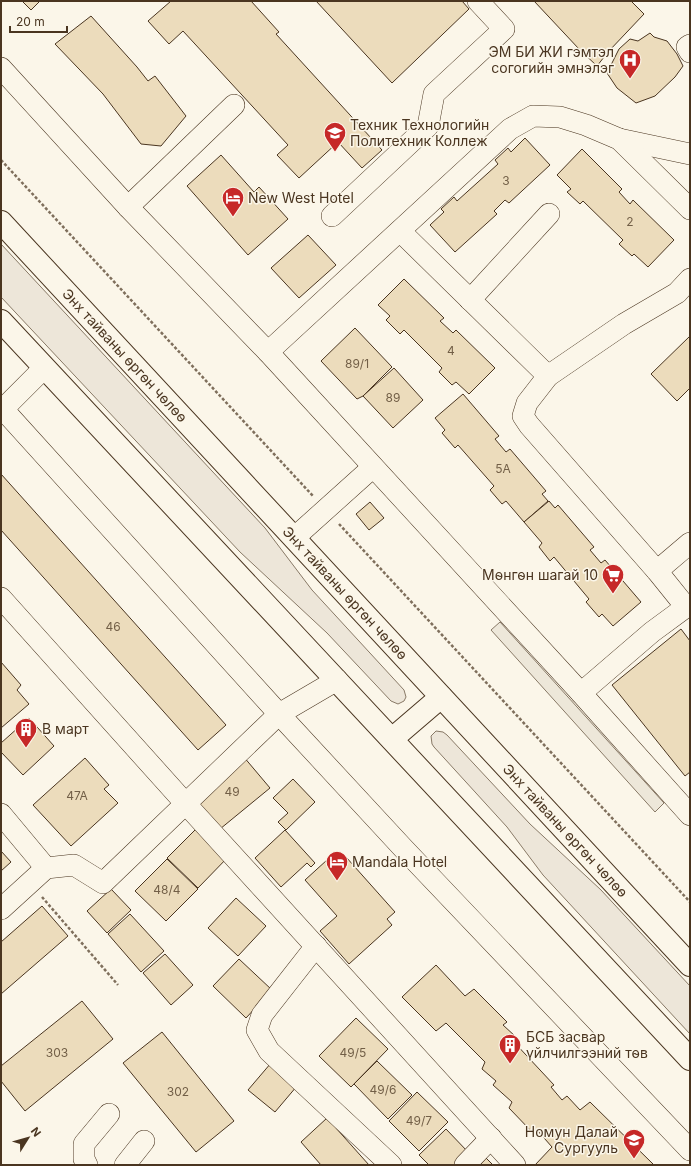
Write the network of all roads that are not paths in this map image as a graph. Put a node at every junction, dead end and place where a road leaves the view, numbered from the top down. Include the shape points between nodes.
1 (478, 1) edge
2 (690, 45) edge
3 (690, 52) edge
4 (1, 68) edge
5 (234, 105) dead end
6 (619, 138) junction
7 (690, 154) edge
8 (128, 207) junction
9 (690, 209) edge
10 (549, 214) dead end
11 (332, 216) dead end
12 (1, 222) edge
13 (400, 231) junction
14 (690, 279) edge
15 (470, 300) junction
16 (1, 321) edge
17 (268, 352) junction
18 (44, 368) junction
19 (548, 376) junction
20 (2, 409) edge
21 (373, 467) junction
22 (294, 538) junction
23 (690, 543) edge
24 (657, 571) junction
25 (1, 598) edge
26 (688, 608) edge
27 (338, 680) junction
28 (581, 693) junction
29 (441, 697) junction
30 (279, 714) junction
31 (392, 739) junction
32 (185, 803) junction
33 (1, 814) edge
34 (690, 815) edge
35 (46, 868) junction
36 (1, 909) edge
37 (316, 946) junction
38 (690, 965) edge
39 (690, 1059) edge
40 (109, 1114) dead end
41 (491, 1138) junction
42 (690, 1150) edge
43 (143, 1154) edge
44 (87, 1165) edge
45 (125, 1165) edge
46 (390, 1165) edge
47 (466, 1165) edge
48 (515, 1165) edge

1 - 11 street via 504,29 434,94 428,126
2 - 3 street
4 - 8 street
5 - 8 street
6 - 7 street
6 - 9 street
6 - 13 street via 560,117 533,116 510,129
8 - 17 street
10 - 15 street
12 - 22 highway, Энх тайваны өргөн чөлөө
13 - 15 street
13 - 17 street
14 - 19 street via 677,293 624,324
15 - 19 street
16 - 18 highway
17 - 21 street
18 - 20 street
18 - 27 highway
19 - 24 street via 527,403 523,416
20 - 30 street
21 - 22 street
21 - 28 street
22 - 29 highway, Энх тайваны өргөн чөлөө
23 - 24 street
24 - 26 street
25 - 32 street
26 - 28 street via 652,632
27 - 30 street
27 - 31 highway
28 - 34 street
29 - 31 highway
29 - 38 highway, Энх тайваны өргөн чөлөө
30 - 32 street
30 - 42 street
31 - 39 highway
32 - 35 street via 103,883 74,865
32 - 37 street
33 - 35 street
35 - 36 street
37 - 41 street
37 - 46 street via 262,1015 257,1030 269,1051
40 - 44 street via 84,1144 84,1159
41 - 47 street
41 - 48 street
43 - 45 street

